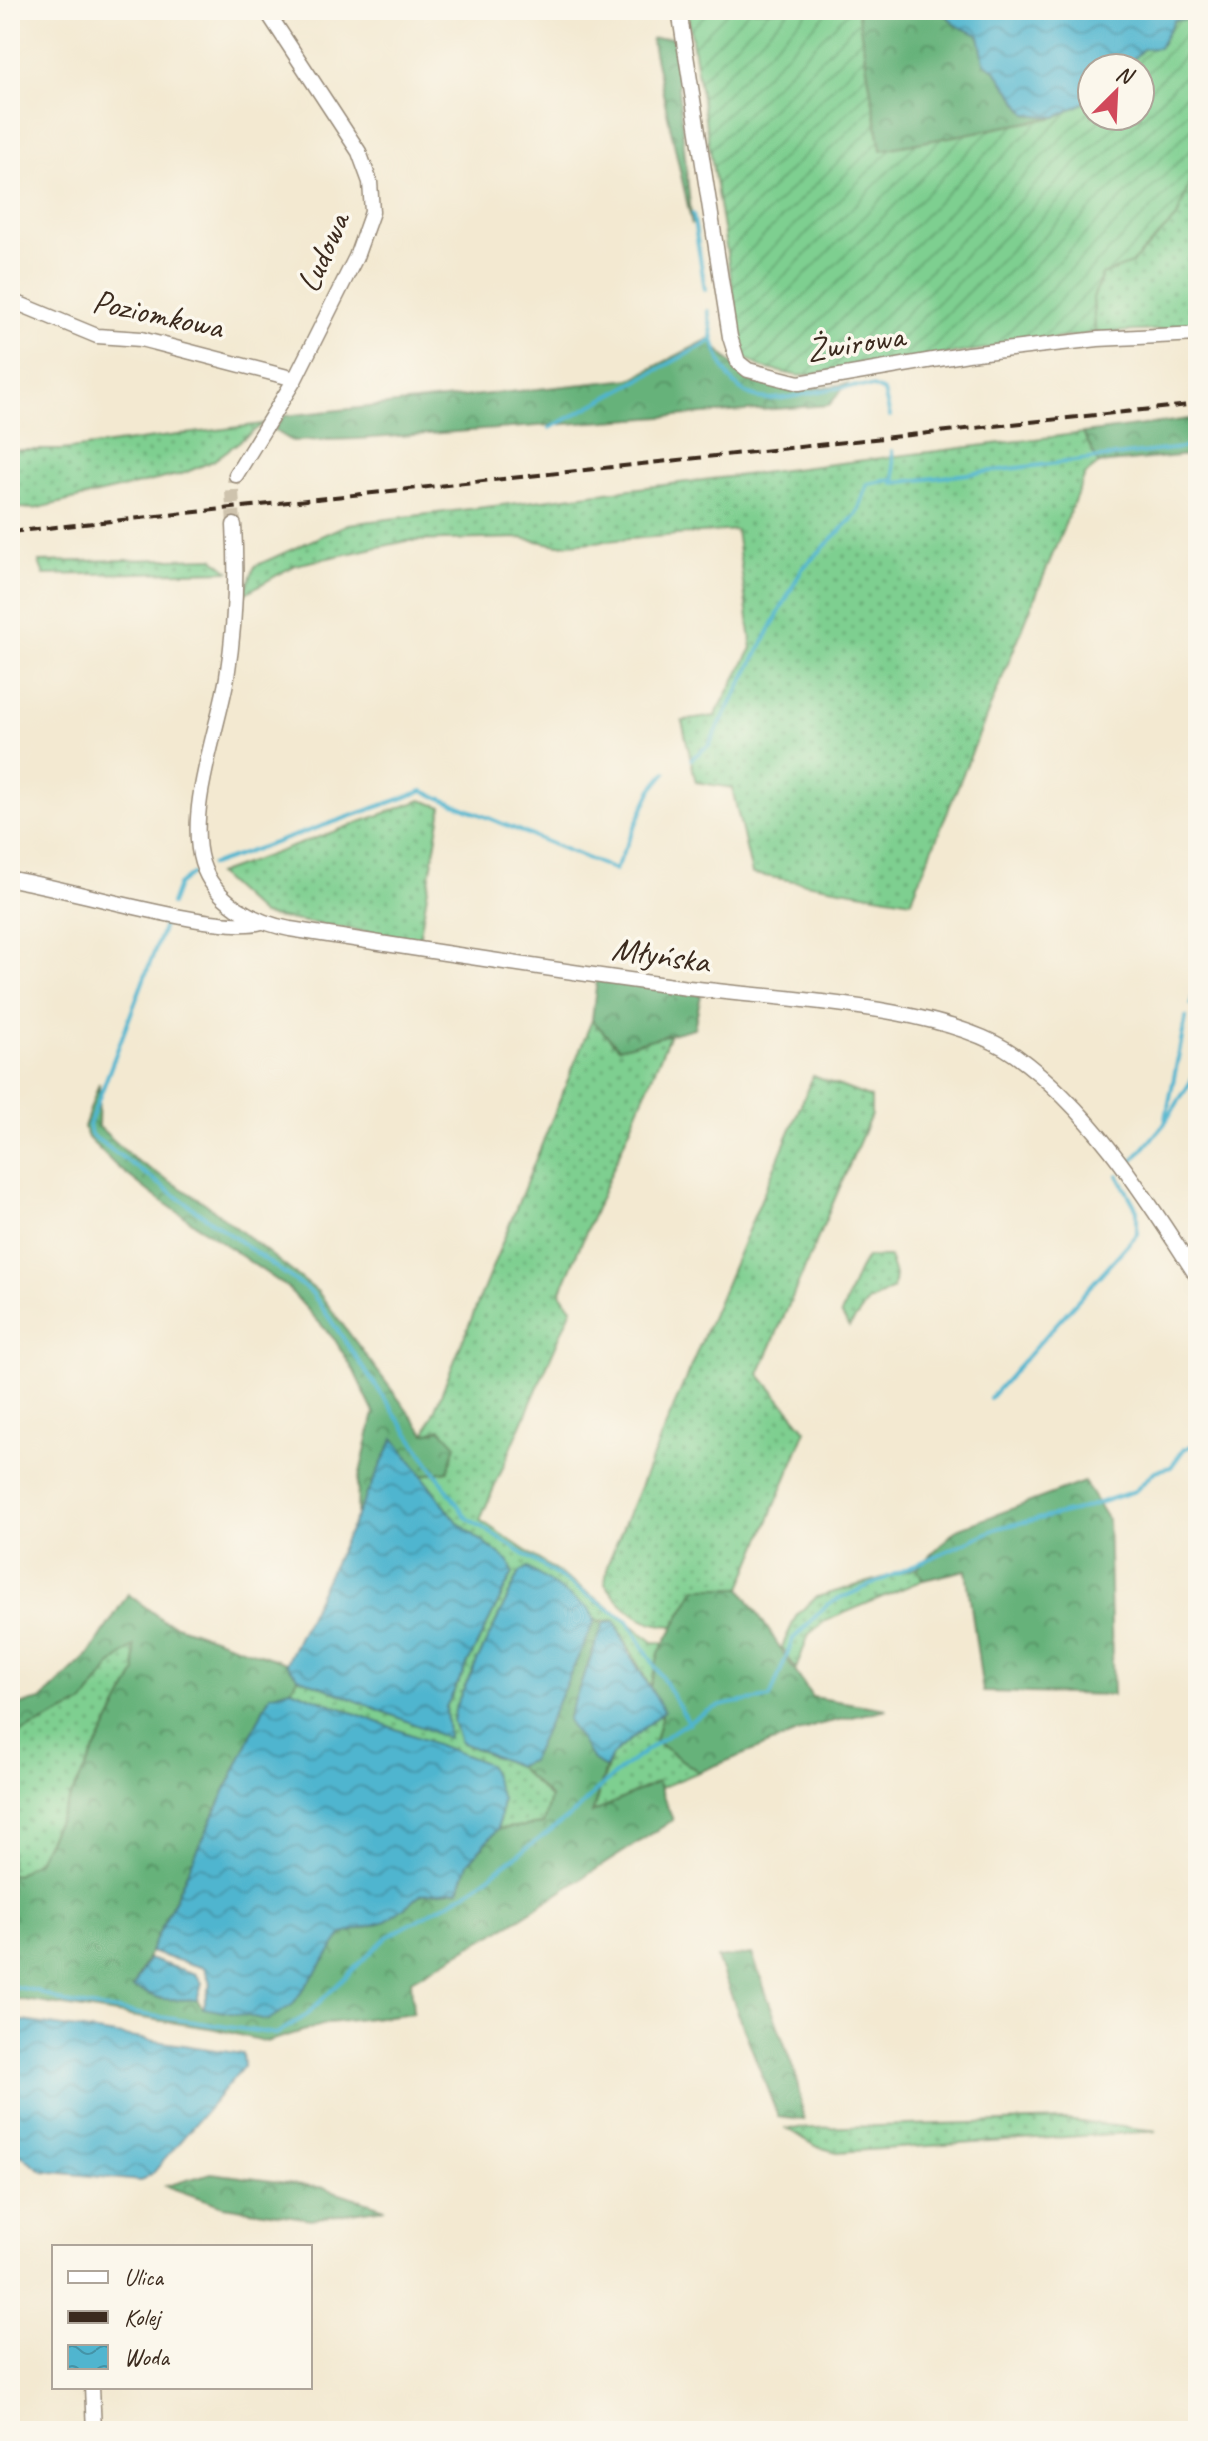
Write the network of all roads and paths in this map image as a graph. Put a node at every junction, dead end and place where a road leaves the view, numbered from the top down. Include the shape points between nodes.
1 (267, 10) edge
2 (679, 10) edge
3 (10, 300) edge
4 (1198, 334) edge
5 (295, 379) junction
6 (236, 475) tunnel mouth
7 (234, 525) tunnel mouth
8 (10, 879) edge
9 (261, 922) junction
10 (1198, 1278) edge
11 (92, 2389) edge
12 (94, 2431) edge

1 - 5 street, Ludowa via 359,152 373,198 356,257
2 - 4 street, Żwirowa via 730,337 738,362 748,370 799,383 968,354
3 - 5 street, Poziomkowa via 97,336 141,339
5 - 6 street, Ludowa
7 - 9 street via 232,638 200,810 199,850 205,872 221,894
8 - 9 street, Młyńska via 180,916 248,926
9 - 10 street, Młyńska via 614,978 887,1012 956,1028 1013,1054 1074,1107 1145,1195
11 - 12 street

